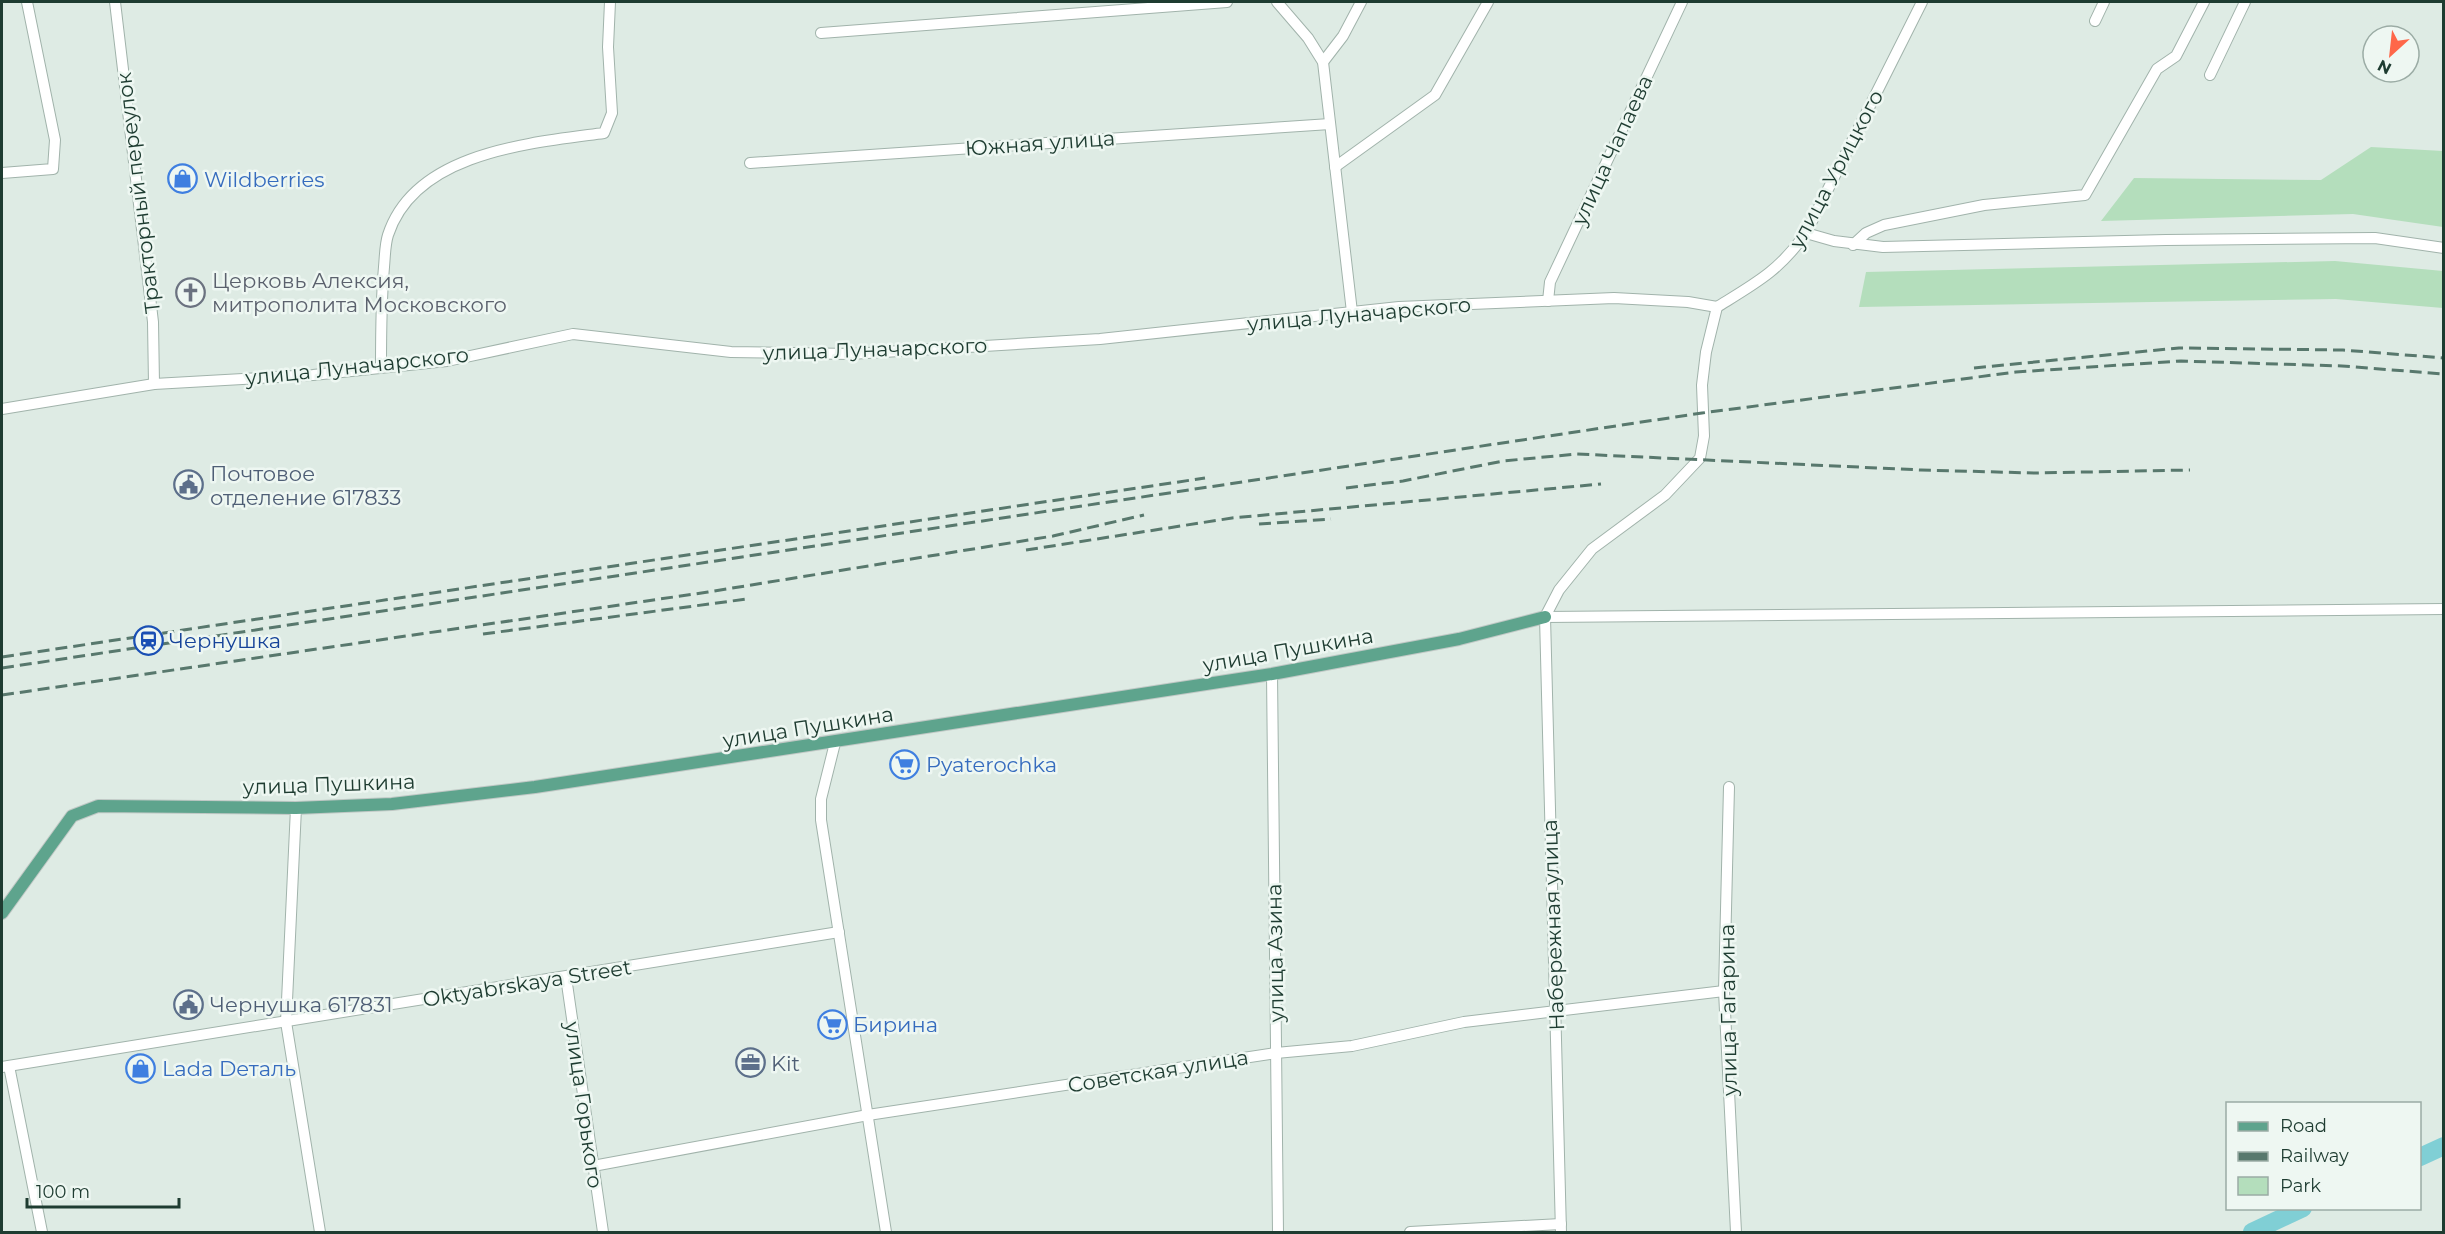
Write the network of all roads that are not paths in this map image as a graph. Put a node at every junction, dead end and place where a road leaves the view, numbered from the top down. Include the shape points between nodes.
1 (27, 2) edge
2 (115, 2) edge
3 (610, 2) edge
4 (1227, 2) edge
5 (1277, 2) edge
6 (1361, 2) edge
7 (1488, 2) edge
8 (1682, 2) edge
9 (1922, 2) edge
10 (2104, 2) edge
11 (2204, 2) edge
12 (2245, 2) edge
13 (2095, 21) dead end
14 (821, 33) dead end
15 (1323, 62) junction
16 (2210, 75) dead end
17 (1330, 124) junction
18 (750, 163) dead end
19 (1335, 167) junction
20 (2, 173) edge
21 (1806, 233) junction
22 (1853, 245) junction
23 (2444, 248) edge
24 (1548, 301) junction
25 (1717, 307) junction
26 (1352, 312) junction
27 (381, 368) junction
28 (154, 384) junction
29 (2, 409) edge
30 (2444, 609) edge
31 (1545, 617) junction
32 (1272, 674) junction
33 (835, 743) junction
34 (1729, 788) dead end
35 (296, 808) junction
36 (2, 913) edge
37 (839, 932) junction
38 (566, 976) junction
39 (1724, 992) junction
40 (1556, 1010) junction
41 (286, 1022) junction
42 (1276, 1053) junction
43 (5, 1066) edge
44 (868, 1115) junction
45 (593, 1166) junction
46 (1561, 1228) edge
47 (42, 1233) edge
48 (320, 1233) edge
49 (603, 1233) edge
50 (886, 1233) edge
51 (1278, 1233) edge
52 (1410, 1233) edge
53 (1736, 1233) edge

1 - 20 street via 55,140 53,169
2 - 28 street, Тракторный переулок via 153,322
3 - 27 street via 612,113 604,134 522,144 444,169 399,208 387,237 381,302
4 - 14 street
5 - 15 street
6 - 15 street
7 - 19 street via 1435,95
8 - 24 street, улица Чапаева via 1550,282
9 - 21 street, улица Урицкого
10 - 13 street
11 - 22 street via 2176,56 2157,69 2085,195 1984,205 1884,225 1866,233
12 - 16 street
15 - 17 street
17 - 18 street, Южная улица
17 - 19 street
19 - 26 street
21 - 22 street
21 - 25 street, улица Урицкого via 1771,274
22 - 23 street via 2375,238
24 - 25 street, улица Луначарского via 1614,298
24 - 26 street, улица Луначарского
25 - 31 street via 1702,385 1704,436 1700,458 1665,495 1592,549 1558,590
26 - 27 street, улица Луначарского via 1100,339 850,354 731,352 573,334 447,361
27 - 28 street, улица Луначарского
28 - 29 street, улица Луначарского
30 - 31 street
31 - 32 main road, улица Пушкина via 1459,639
31 - 40 street, Набережная улица
32 - 33 main road, улица Пушкина
32 - 42 street, улица Азина
33 - 35 main road, улица Пушкина via 535,787 392,804
33 - 37 street via 821,799 821,820
34 - 39 street, улица Гагарина
35 - 36 main road, улица Пушкина via 98,806 72,816
35 - 41 street
37 - 38 street, Oktyabrskaya Street
37 - 44 street
38 - 41 street, Oktyabrskaya Street
38 - 45 street, улица Горького
39 - 40 street, Советская улица
39 - 53 street, улица Гагарина
40 - 42 street, Советская улица via 1464,1022 1352,1046
40 - 46 street, Набережная улица
41 - 43 street, Oktyabrskaya Street
41 - 48 street
42 - 44 street, Советская улица
42 - 51 street, улица Азина
43 - 47 street
44 - 45 street, Советская улица
44 - 50 street
45 - 49 street, улица Горького
46 - 52 street

